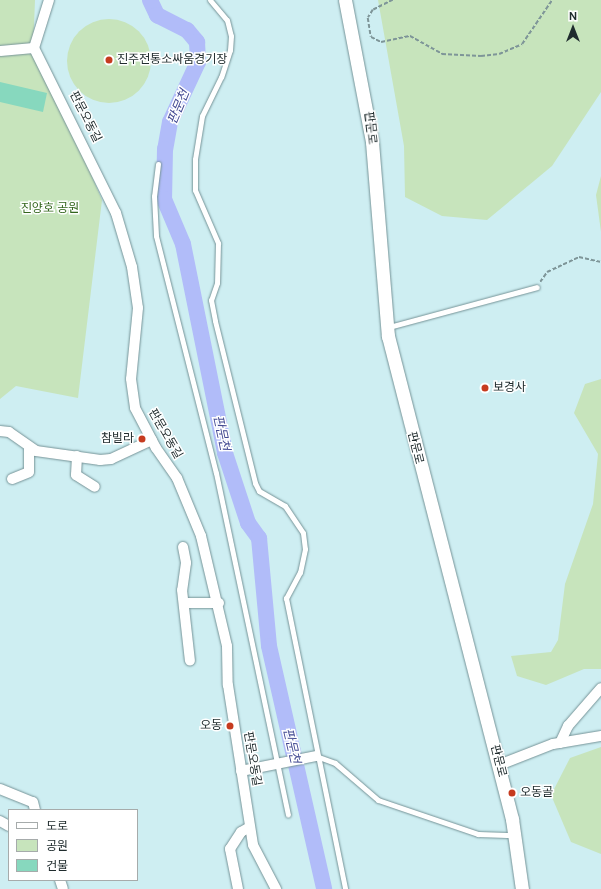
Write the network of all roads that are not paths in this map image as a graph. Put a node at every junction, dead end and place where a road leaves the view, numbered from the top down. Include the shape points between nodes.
1 (49, 0) edge
2 (210, 0) edge
3 (345, 0) edge
4 (34, 48) junction
5 (0, 51) edge
6 (158, 164) dead end
7 (537, 287) road end
8 (388, 327) junction
9 (0, 431) edge
10 (152, 440) junction
11 (29, 447) junction
12 (77, 456) junction
13 (12, 479) dead end
14 (95, 487) dead end
15 (183, 546) dead end
16 (184, 603) junction
17 (219, 603) junction
18 (190, 661) dead end
19 (601, 688) edge
20 (601, 736) edge
21 (560, 742) junction
22 (316, 756) junction
23 (278, 764) junction
24 (499, 765) junction
25 (241, 771) junction
26 (0, 789) edge
27 (35, 809) edge
28 (288, 814) dead end
29 (250, 827) junction
30 (514, 835) junction
31 (238, 889) edge
32 (276, 889) edge
33 (345, 889) edge
34 (522, 889) edge

1 - 4 street
2 - 22 lane via 226,20 230,50 202,116 195,159 195,190 218,243 218,275 211,300 255,483 259,491 285,506 303,533 305,549 300,572 286,598
3 - 8 street, 판문로 via 372,142
4 - 5 street
4 - 10 street, 판문오동길 via 116,213 132,267 138,308 132,379 135,408
6 - 23 lane via 154,196 156,236 216,473
7 - 8 lane
8 - 24 street, 판문로 via 424,482
9 - 11 street via 9,432
10 - 12 street via 111,459
10 - 17 street, 판문오동길 via 177,478 201,536
11 - 12 street
11 - 13 street via 29,472
12 - 14 street via 76,475
15 - 16 street
16 - 17 street
16 - 18 street
17 - 25 street, 판문오동길
19 - 21 street via 568,726
20 - 21 street
21 - 24 street
22 - 23 street
22 - 30 lane via 336,762 368,795 378,800 478,834
22 - 33 lane
23 - 25 street
23 - 28 lane
24 - 30 street, 판문로
25 - 29 street, 판문오동길
26 - 27 street via 33,802
29 - 31 street via 241,832 230,849
29 - 32 street, 판문오동길 via 253,845
30 - 34 street, 판문로

